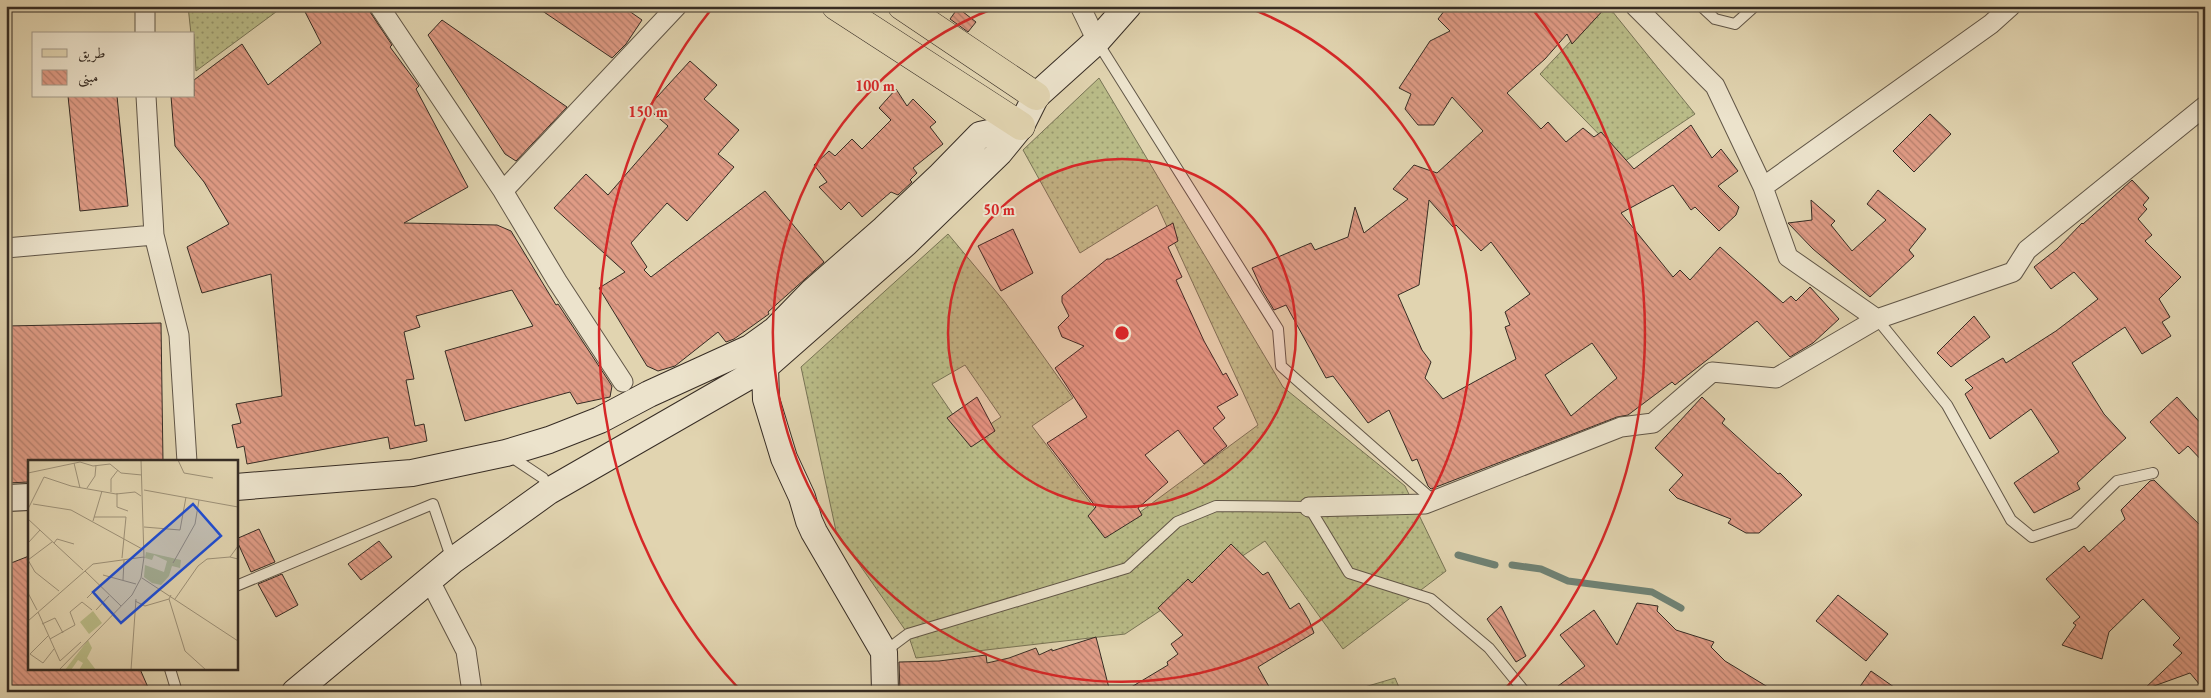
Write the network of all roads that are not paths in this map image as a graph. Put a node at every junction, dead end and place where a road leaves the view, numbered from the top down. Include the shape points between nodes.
1 (144, 6) edge
2 (379, 6) edge
3 (678, 6) edge
4 (836, 6) edge
5 (902, 6) edge
6 (1080, 6) edge
7 (1128, 6) edge
8 (1635, 6) edge
9 (1701, 6) edge
10 (1755, 6) edge
11 (2011, 6) edge
12 (145, 32) edge
13 (1097, 41) junction
14 (1036, 96) junction
15 (146, 98) edge
16 (2205, 106) edge
17 (1022, 126) junction
18 (1763, 187) junction
19 (503, 191) junction
20 (154, 235) junction
21 (6, 248) edge
22 (1877, 319) junction
23 (761, 355) junction
24 (623, 382) dead end
25 (506, 453) junction
26 (187, 460) edge
27 (2153, 473) dead end
28 (238, 487) edge
29 (549, 491) junction
30 (28, 497) edge
31 (6, 498) edge
32 (1434, 501) junction
33 (1309, 508) junction
34 (452, 561) junction
35 (430, 581) junction
36 (238, 585) edge
37 (884, 652) junction
38 (170, 670) edge
39 (177, 692) edge
40 (295, 692) edge
41 (472, 692) edge
42 (885, 692) edge
43 (1525, 692) edge

1 - 12 street
2 - 19 street
3 - 19 street
4 - 17 main road
5 - 14 main road
6 - 13 street
7 - 13 main road
8 - 18 street via 1715,86
9 - 10 lane via 1716,19 1735,24
11 - 18 street via 1991,24
13 - 14 main road
13 - 32 lane via 1278,329 1281,366
14 - 17 main road
15 - 20 street
16 - 22 street via 2027,250 2013,272
17 - 23 main road via 980,135 884,229 812,292 775,330
18 - 22 street via 1788,257
19 - 24 street
20 - 21 street
20 - 26 street via 179,335
22 - 27 lane via 1947,405 2011,520 2032,536 2074,523 2118,481
22 - 32 street via 1776,378 1712,372 1653,423 1621,427
23 - 25 main road via 750,348 600,420
23 - 29 main road
23 - 37 main road via 766,399 784,458 809,521
25 - 28 main road via 412,473
25 - 29 lane via 543,478
29 - 34 main road
30 - 31 main road
32 - 33 street
33 - 37 lane via 1216,506 1177,522 1127,568 908,634
33 - 43 lane via 1349,573 1431,600 1489,648
34 - 35 main road
34 - 36 lane via 433,504
35 - 40 main road
35 - 41 street via 466,651
37 - 42 main road
38 - 39 lane

